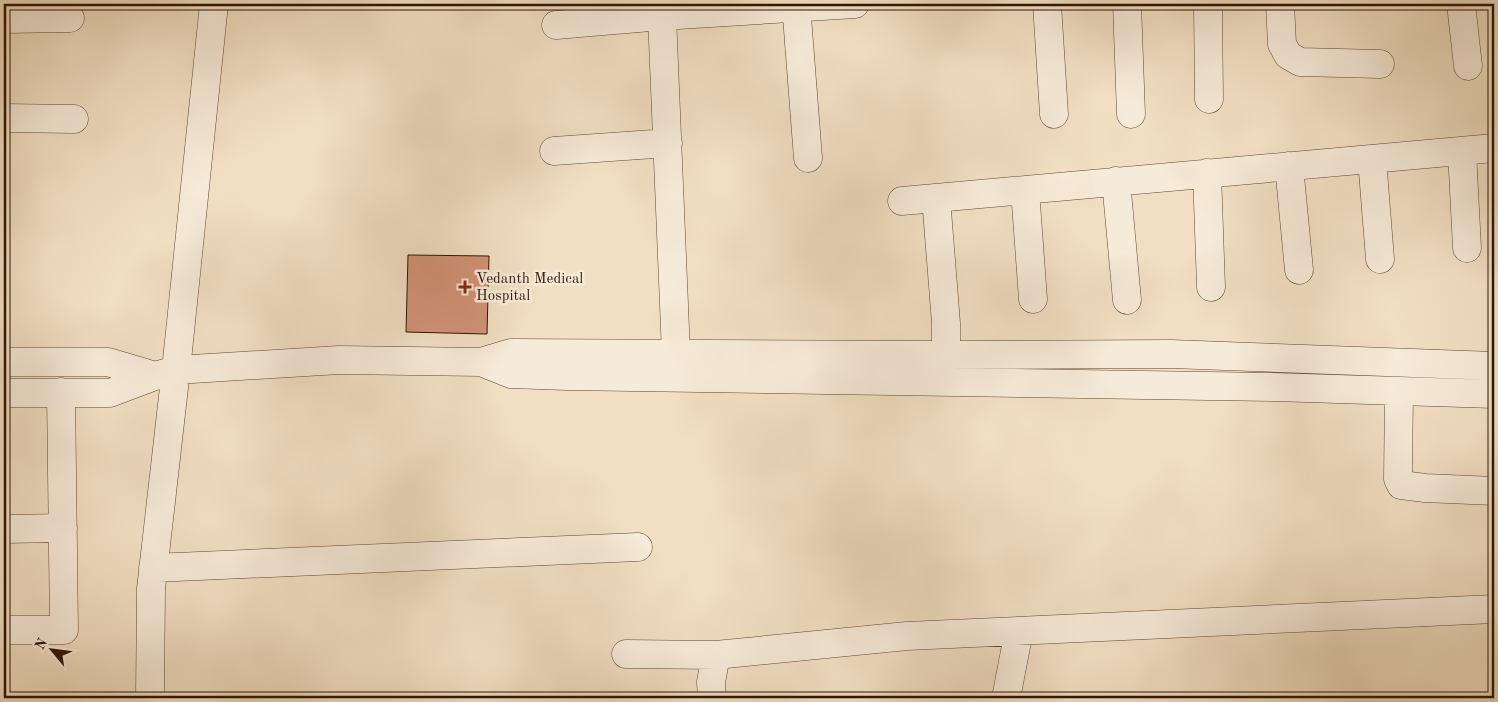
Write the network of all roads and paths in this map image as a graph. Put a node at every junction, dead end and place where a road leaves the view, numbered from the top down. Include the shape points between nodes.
1 (214, 4) edge
2 (855, 4) edge
3 (1047, 4) edge
4 (1128, 4) edge
5 (1208, 4) edge
6 (1280, 4) edge
7 (1461, 4) edge
8 (796, 6) edge
9 (662, 16) junction
10 (4, 18) edge
11 (70, 18) dead end
12 (556, 25) dead end
13 (1380, 64) dead end
14 (1468, 66) dead end
15 (1209, 99) dead end
16 (1054, 114) dead end
17 (1131, 114) dead end
18 (4, 118) edge
19 (74, 119) dead end
20 (668, 142) junction
21 (1494, 148) edge
22 (554, 151) dead end
23 (1462, 151) junction
24 (808, 158) dead end
25 (1372, 159) junction
26 (1290, 166) junction
27 (1207, 173) junction
28 (1116, 182) junction
29 (1026, 190) junction
30 (936, 198) junction
31 (902, 201) dead end
32 (1467, 248) dead end
33 (1380, 259) dead end
34 (1299, 270) dead end
35 (1211, 287) dead end
36 (1033, 299) dead end
37 (1126, 300) dead end
38 (676, 353) junction
39 (946, 355) junction
40 (4, 362) edge
41 (481, 362) junction
42 (1494, 366) edge
43 (165, 373) junction
44 (1399, 391) junction
45 (60, 392) junction
46 (4, 393) edge
47 (1494, 394) edge
48 (1494, 491) edge
49 (63, 528) junction
50 (4, 529) edge
51 (638, 547) dead end
52 (153, 568) junction
53 (1494, 609) edge
54 (4, 630) edge
55 (1019, 631) junction
56 (626, 654) dead end
57 (716, 655) junction
58 (150, 698) edge
59 (712, 698) edge
60 (1006, 698) edge

1 - 43 street
2 - 8 street
3 - 16 street
4 - 17 street
5 - 15 street
6 - 13 street via 1282,44 1288,55 1300,62
7 - 14 street
8 - 9 street
8 - 24 street
9 - 12 street
9 - 20 street
10 - 11 street
18 - 19 street
20 - 22 street
20 - 38 street
21 - 23 street
23 - 25 street
23 - 32 street
25 - 26 street
25 - 33 street
26 - 27 street
26 - 34 street
27 - 28 street
27 - 35 street
28 - 29 street
28 - 37 street
29 - 30 street
29 - 36 street
30 - 31 street
30 - 39 street
38 - 39 street
38 - 41 street via 511,353
39 - 42 street via 1171,354
40 - 43 street via 108,362
41 - 43 street via 339,360
41 - 44 street via 511,374
43 - 45 street via 110,393
43 - 52 street
44 - 47 street
44 - 48 street via 1398,479 1401,485
45 - 46 street
45 - 49 street
49 - 50 street
49 - 54 street via 64,630
51 - 52 street
52 - 58 street
53 - 55 street
55 - 57 street via 907,636
55 - 60 street
56 - 57 street
57 - 59 street

